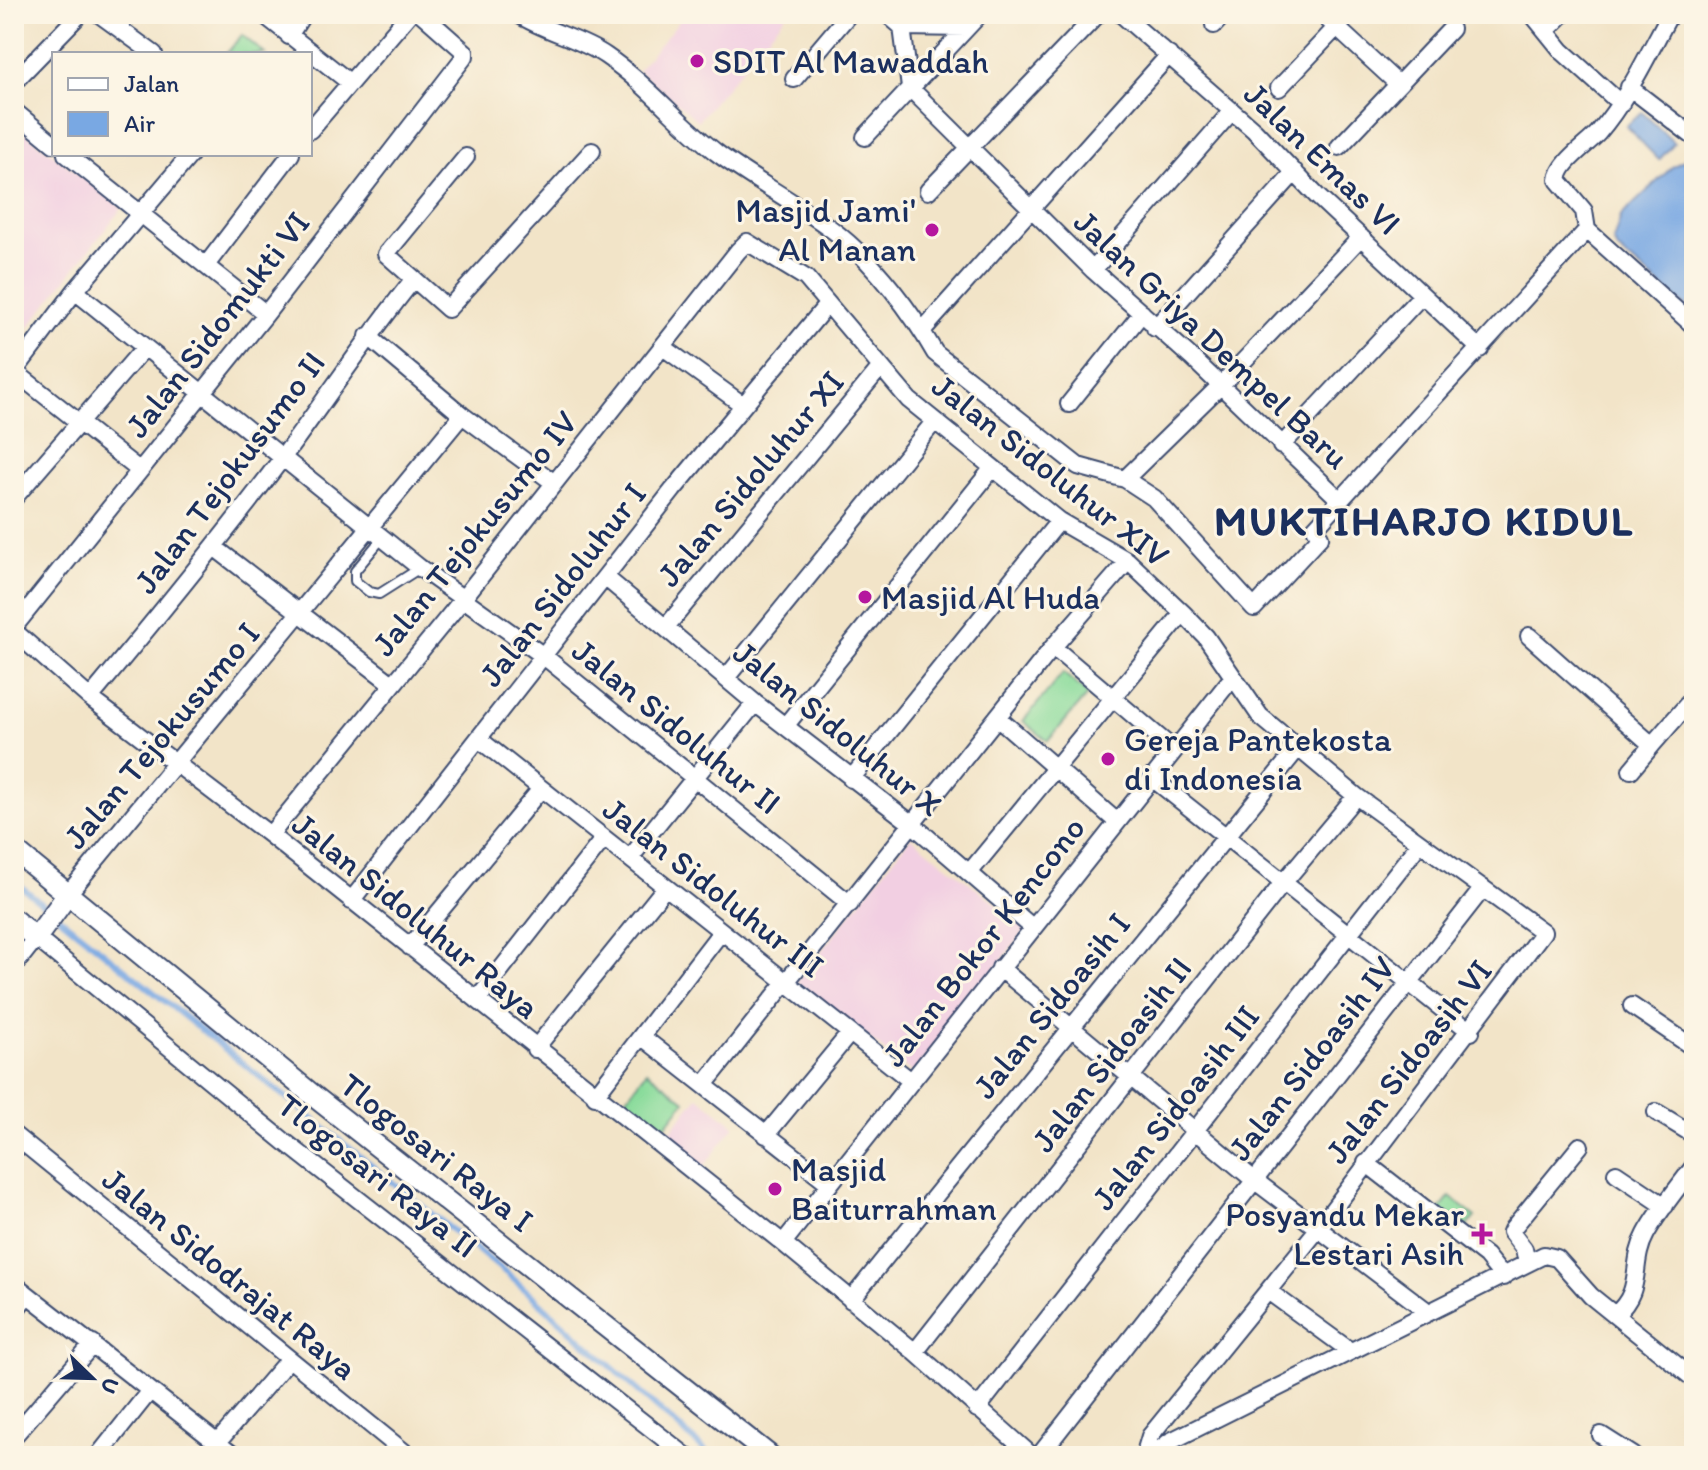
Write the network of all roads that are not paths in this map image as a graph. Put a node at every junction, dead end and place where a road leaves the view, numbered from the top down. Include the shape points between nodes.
1 (80, 14) edge
2 (99, 14) edge
3 (263, 14) edge
4 (303, 14) edge
5 (409, 14) edge
6 (422, 14) edge
7 (518, 14) edge
8 (849, 14) edge
9 (887, 14) edge
10 (980, 14) edge
11 (1098, 14) edge
12 (1121, 14) edge
13 (1322, 14) edge
14 (1532, 14) edge
15 (1563, 14) edge
16 (1670, 14) edge
17 (1343, 20) edge
18 (902, 27) junction
19 (966, 28) junction
20 (1451, 29) dead end
21 (1548, 29) junction
22 (289, 36) junction
23 (151, 52) edge
24 (310, 52) edge
25 (312, 54) edge
26 (1169, 55) junction
27 (794, 79) dead end
28 (14, 82) edge
29 (349, 82) junction
30 (1398, 84) junction
31 (910, 88) junction
32 (1279, 88) dead end
33 (1635, 92) junction
34 (1621, 104) junction
35 (14, 111) edge
36 (1232, 111) junction
37 (312, 128) edge
38 (865, 137) dead end
39 (1694, 137) edge
40 (52, 142) edge
41 (1339, 147) dead end
42 (971, 150) junction
43 (592, 151) dead end
44 (189, 156) edge
45 (285, 156) edge
46 (466, 157) dead end
47 (87, 161) edge
48 (1295, 172) junction
49 (928, 191) dead end
50 (1031, 209) junction
51 (142, 215) junction
52 (1587, 230) junction
53 (1361, 237) junction
54 (207, 264) junction
55 (724, 267) joint
56 (1093, 270) junction
57 (413, 280) junction
58 (75, 291) junction
59 (1422, 295) junction
60 (826, 306) junction
61 (1142, 313) junction
62 (266, 314) junction
63 (1694, 326) edge
64 (1155, 328) junction
65 (922, 331) junction
66 (368, 336) junction
67 (663, 347) junction
68 (144, 348) junction
69 (1480, 349) junction
70 (880, 368) junction
71 (14, 372) edge
72 (1219, 387) junction
73 (203, 394) junction
74 (1069, 404) dead end
75 (743, 405) junction
76 (462, 415) junction
77 (79, 422) junction
78 (934, 422) junction
79 (1281, 446) junction
80 (282, 459) junction
81 (992, 469) junction
82 (139, 470) junction
83 (1125, 479) junction
84 (553, 482) junction
85 (14, 498) edge
86 (1340, 500) junction
87 (1059, 521) junction
88 (377, 532) junction
89 (214, 547) junction
90 (1128, 561) junction
91 (420, 568) junction
92 (605, 577) junction
93 (462, 599) junction
94 (1183, 613) junction
95 (301, 614) junction
96 (666, 627) junction
97 (14, 629) edge
98 (1529, 636) dead end
99 (1053, 647) junction
100 (545, 657) junction
101 (726, 678) junction
102 (1232, 678) junction
103 (391, 683) junction
104 (1694, 697) edge
105 (90, 698) junction
106 (1113, 698) junction
107 (755, 703) junction
108 (997, 717) junction
109 (786, 725) junction
110 (480, 740) junction
111 (1652, 745) junction
112 (1298, 748) junction
113 (1173, 749) junction
114 (176, 765) junction
115 (1055, 767) junction
116 (1631, 770) dead end
117 (1151, 777) junction
118 (694, 779) junction
119 (851, 779) junction
120 (540, 790) junction
121 (1356, 796) junction
122 (1116, 821) junction
123 (912, 824) junction
124 (270, 835) junction
125 (1227, 835) junction
126 (604, 838) junction
127 (1420, 843) junction
128 (14, 850) edge
129 (630, 858) junction
130 (969, 873) junction
131 (1283, 883) junction
132 (665, 888) junction
133 (1483, 888) junction
134 (65, 897) junction
135 (351, 901) junction
136 (850, 904) junction
137 (14, 920) edge
138 (1032, 927) junction
139 (1542, 930) joint
140 (721, 932) junction
141 (39, 934) junction
142 (1350, 935) junction
143 (410, 947) junction
144 (14, 966) edge
145 (1000, 968) junction
146 (786, 982) junction
147 (1407, 983) junction
148 (477, 1000) junction
149 (1632, 1006) dead end
150 (1070, 1029) junction
151 (1471, 1032) junction
152 (850, 1033) junction
153 (641, 1036) junction
154 (1694, 1048) edge
155 (535, 1049) junction
156 (1131, 1077) junction
157 (911, 1081) junction
158 (704, 1085) junction
159 (595, 1096) junction
160 (1656, 1112) dead end
161 (1194, 1128) junction
162 (14, 1135) edge
163 (766, 1135) junction
164 (1694, 1135) edge
165 (1580, 1146) dead end
166 (1366, 1163) junction
167 (1694, 1166) edge
168 (1616, 1173) dead end
169 (1254, 1180) junction
170 (830, 1184) junction
171 (1665, 1206) junction
172 (1318, 1229) junction
173 (783, 1243) junction
174 (1527, 1263) junction
175 (1503, 1277) junction
176 (21, 1289) edge
177 (1268, 1291) junction
178 (851, 1300) junction
179 (1427, 1311) junction
180 (14, 1312) edge
181 (1615, 1315) junction
182 (93, 1344) junction
183 (1349, 1350) junction
184 (915, 1352) junction
185 (289, 1359) junction
186 (1694, 1379) edge
187 (149, 1392) junction
188 (977, 1409) junction
189 (1601, 1435) dead end
190 (14, 1436) edge
191 (217, 1442) junction
192 (98, 1456) edge
193 (206, 1456) edge
194 (234, 1456) edge
195 (409, 1456) edge
196 (686, 1456) edge
197 (770, 1456) edge
198 (1032, 1456) edge
199 (1039, 1456) edge
200 (1144, 1456) edge
201 (1151, 1456) edge
202 (1634, 1456) edge

1 - 28 street
2 - 23 street
3 - 22 street
4 - 22 street
5 - 29 street
6 - 62 street, Jalan Sidomukti VI via 465,56
7 - 65 street via 606,56 714,151 837,233
8 - 27 street
9 - 18 street
10 - 19 street
11 - 42 street
12 - 26 street, Jalan Emas VI
13 - 17 street
14 - 21 street
15 - 21 street
16 - 33 street
17 - 30 street
17 - 32 street
18 - 19 street
18 - 31 street
19 - 31 street
20 - 30 street
21 - 34 street via 1562,51
22 - 24 street
25 - 29 street
26 - 36 street, Jalan Emas VI
26 - 50 street
29 - 37 street
30 - 41 street
31 - 38 street
31 - 42 street, Jalan Griya Dempel Baru
33 - 34 street
33 - 39 street
34 - 52 street via 1558,175 1584,211
35 - 40 street
36 - 48 street, Jalan Emas VI
36 - 56 street
42 - 49 street
42 - 50 street, Jalan Griya Dempel Baru
43 - 57 street via 451,308
44 - 51 street
45 - 54 street
46 - 57 street via 386,254
47 - 51 street
48 - 53 street, Jalan Emas VI
48 - 64 street
50 - 56 street, Jalan Griya Dempel Baru
50 - 65 street
51 - 54 street
51 - 58 street
52 - 63 street
52 - 69 street, Jalan Griya Dempel Baru
53 - 59 street, Jalan Emas VI
53 - 72 street
54 - 62 street
55 - 60 street, Jalan Sidoluhur XIV via 747,242 806,278
55 - 67 street, Jalan Tejokusumo IV
56 - 61 street, Jalan Griya Dempel Baru
57 - 66 street, Jalan Tejokusumo II
58 - 68 street, Jalan Sidoluhur II
58 - 71 street
59 - 69 street, Jalan Emas VI
59 - 79 street
60 - 70 street, Jalan Sidoluhur XIV
60 - 75 street, Jalan Sidoluhur I
61 - 64 street, Jalan Griya Dempel Baru
61 - 74 street
62 - 73 street, Jalan Sidomukti VI
64 - 72 street, Jalan Griya Dempel Baru
65 - 83 street via 935,353 1078,466
66 - 76 street
66 - 80 street, Jalan Tejokusumo II
67 - 75 street
67 - 84 street, Jalan Tejokusumo IV
68 - 73 street, Jalan Sidoluhur II
68 - 77 street
69 - 86 street, Jalan Griya Dempel Baru
70 - 78 street, Jalan Sidoluhur XIV
70 - 96 street, Jalan Sidoluhur XI
71 - 77 street
72 - 79 street, Jalan Griya Dempel Baru
72 - 83 street
73 - 80 street, Jalan Sidoluhur II
73 - 82 street, Jalan Sidomukti VI
75 - 92 street, Jalan Sidoluhur I
76 - 84 street
76 - 88 street, Jalan Tejokusumo I
77 - 82 street
77 - 85 street
78 - 81 street, Jalan Sidoluhur XIV
78 - 101 street
79 - 86 street, Jalan Griya Dempel Baru
80 - 88 street, Jalan Sidoluhur II
80 - 89 street, Jalan Tejokusumo II
81 - 87 street, Jalan Sidoluhur XIV
81 - 109 street
82 - 97 street, Jalan Sidomukti VI
83 - 86 street via 1154,498 1254,608 1320,537 1315,528
84 - 93 street, Jalan Tejokusumo IV
87 - 90 street, Jalan Sidoluhur XIV
87 - 119 street
88 - 91 street, Jalan Sidoluhur II
88 - 91 lane via 355,571 355,581 379,594
88 - 95 street, Jalan Tejokusumo I
89 - 95 street
89 - 105 street, Jalan Tejokusumo II
90 - 94 street, Jalan Sidoluhur XIV
90 - 99 street
91 - 93 street, Jalan Sidoluhur II
92 - 96 street, Jalan Sidoluhur X
92 - 100 street, Jalan Sidoluhur I
93 - 100 street, Jalan Sidoluhur II
93 - 103 street, Jalan Tejokusumo IV
94 - 102 street, Jalan Sidoluhur XIV
94 - 106 street
95 - 103 street
95 - 114 street, Jalan Tejokusumo I
96 - 101 street, Jalan Sidoluhur X
97 - 105 street, Jalan Sidoluhur Raya
98 - 111 street
99 - 106 street
99 - 108 street
100 - 110 street, Jalan Sidoluhur I
100 - 118 street, Jalan Sidoluhur II
101 - 107 street, Jalan Sidoluhur X
102 - 112 street, Jalan Sidoluhur XIV via 1260,716
102 - 113 street, Jalan Bokor Kencono
103 - 124 street, Jalan Tejokusumo IV
104 - 111 street
105 - 114 street, Jalan Sidoluhur Raya
106 - 113 street
106 - 115 street
107 - 109 street, Jalan Sidoluhur X
107 - 118 street
108 - 115 street
108 - 123 street
109 - 119 street, Jalan Sidoluhur X
110 - 120 street, Jalan Sidoluhur III
110 - 135 street, Jalan Sidoluhur I
111 - 116 street
112 - 121 street, Jalan Sidoluhur XIV
112 - 125 street, Jalan Sidoasih I
113 - 117 street, Jalan Bokor Kencono
114 - 124 street, Jalan Sidoluhur Raya
114 - 134 street, Jalan Tejokusumo I
115 - 122 street
115 - 130 street
117 - 122 street, Jalan Bokor Kencono
117 - 125 street
118 - 129 street
118 - 136 street, Jalan Sidoluhur II
119 - 123 street, Jalan Sidoluhur X
120 - 126 street, Jalan Sidoluhur III
120 - 143 street
121 - 127 street, Jalan Sidoluhur XIV
121 - 131 street, Jalan Sidoasih II
122 - 138 street, Jalan Bokor Kencono
123 - 130 street, Jalan Sidoluhur X
123 - 136 street
124 - 135 street, Jalan Sidoluhur Raya
125 - 131 street
125 - 150 street, Jalan Sidoasih I
126 - 129 street, Jalan Sidoluhur III
126 - 148 street
127 - 133 street, Jalan Sidoluhur XIV
127 - 142 street, Jalan Sidoasih III
128 - 134 street, Tlogosari Raya I
129 - 132 street, Jalan Sidoluhur III
130 - 138 street, Jalan Sidoluhur X
131 - 142 street
131 - 156 street, Jalan Sidoasih II
132 - 140 street, Jalan Sidoluhur III
132 - 155 street
133 - 139 street, Jalan Sidoluhur XIV
133 - 147 street, Jalan Sidoasih IV
134 - 141 street
134 - 197 street, Tlogosari Raya I
135 - 143 street, Jalan Sidoluhur Raya
136 - 146 street
137 - 141 street
138 - 145 street, Jalan Bokor Kencono
139 - 151 street, Jalan Sidoasih VI
140 - 146 street, Jalan Sidoluhur III
140 - 153 street
141 - 144 street
141 - 196 street, Tlogosari Raya II via 285,1142
142 - 147 street
142 - 161 street, Jalan Sidoasih III
143 - 148 street, Jalan Sidoluhur Raya
145 - 150 street
145 - 157 street, Jalan Bokor Kencono
146 - 152 street, Jalan Sidoluhur III
146 - 158 street
147 - 151 street
147 - 169 street, Jalan Sidoasih IV
148 - 155 street, Jalan Sidoluhur Raya
149 - 154 street
150 - 156 street
150 - 178 street, Jalan Sidoasih I
151 - 166 street, Jalan Sidoasih VI
152 - 157 street, Jalan Sidoluhur III
152 - 163 street
153 - 158 street
153 - 159 street
155 - 159 street, Jalan Sidoluhur Raya
156 - 161 street
156 - 184 street, Jalan Sidoasih II
157 - 170 street, Jalan Bokor Kencono
158 - 163 street
159 - 173 street, Jalan Sidoluhur Raya
160 - 164 street
161 - 169 street
161 - 188 street, Jalan Sidoasih III
162 - 185 street, Jalan Sidodrajat Raya
163 - 170 street
165 - 174 street via 1511,1232
166 - 172 street, Jalan Sidoasih VI
166 - 175 street via 1486,1256
167 - 171 street
168 - 171 street
169 - 172 street
169 - 199 street, Jalan Sidoasih IV
170 - 173 street, Jalan Bokor Kencono
171 - 181 street via 1642,1245 1634,1293
172 - 177 street, Jalan Sidoasih VI
172 - 179 street
173 - 178 street, Jalan Sidoluhur Raya
174 - 175 street
174 - 181 street via 1550,1255
175 - 179 street
176 - 180 street
176 - 182 street
177 - 183 street
177 - 200 street, Jalan Sidoasih VI via 1150,1436
178 - 184 street, Jalan Sidoluhur Raya
179 - 183 street
181 - 186 street
182 - 187 street
182 - 190 street
183 - 201 street
184 - 188 street, Jalan Sidoluhur Raya
185 - 191 street
185 - 195 street, Jalan Sidodrajat Raya
187 - 191 street
187 - 192 street
188 - 198 street, Jalan Sidoluhur Raya
189 - 202 street
191 - 193 street
191 - 194 street

